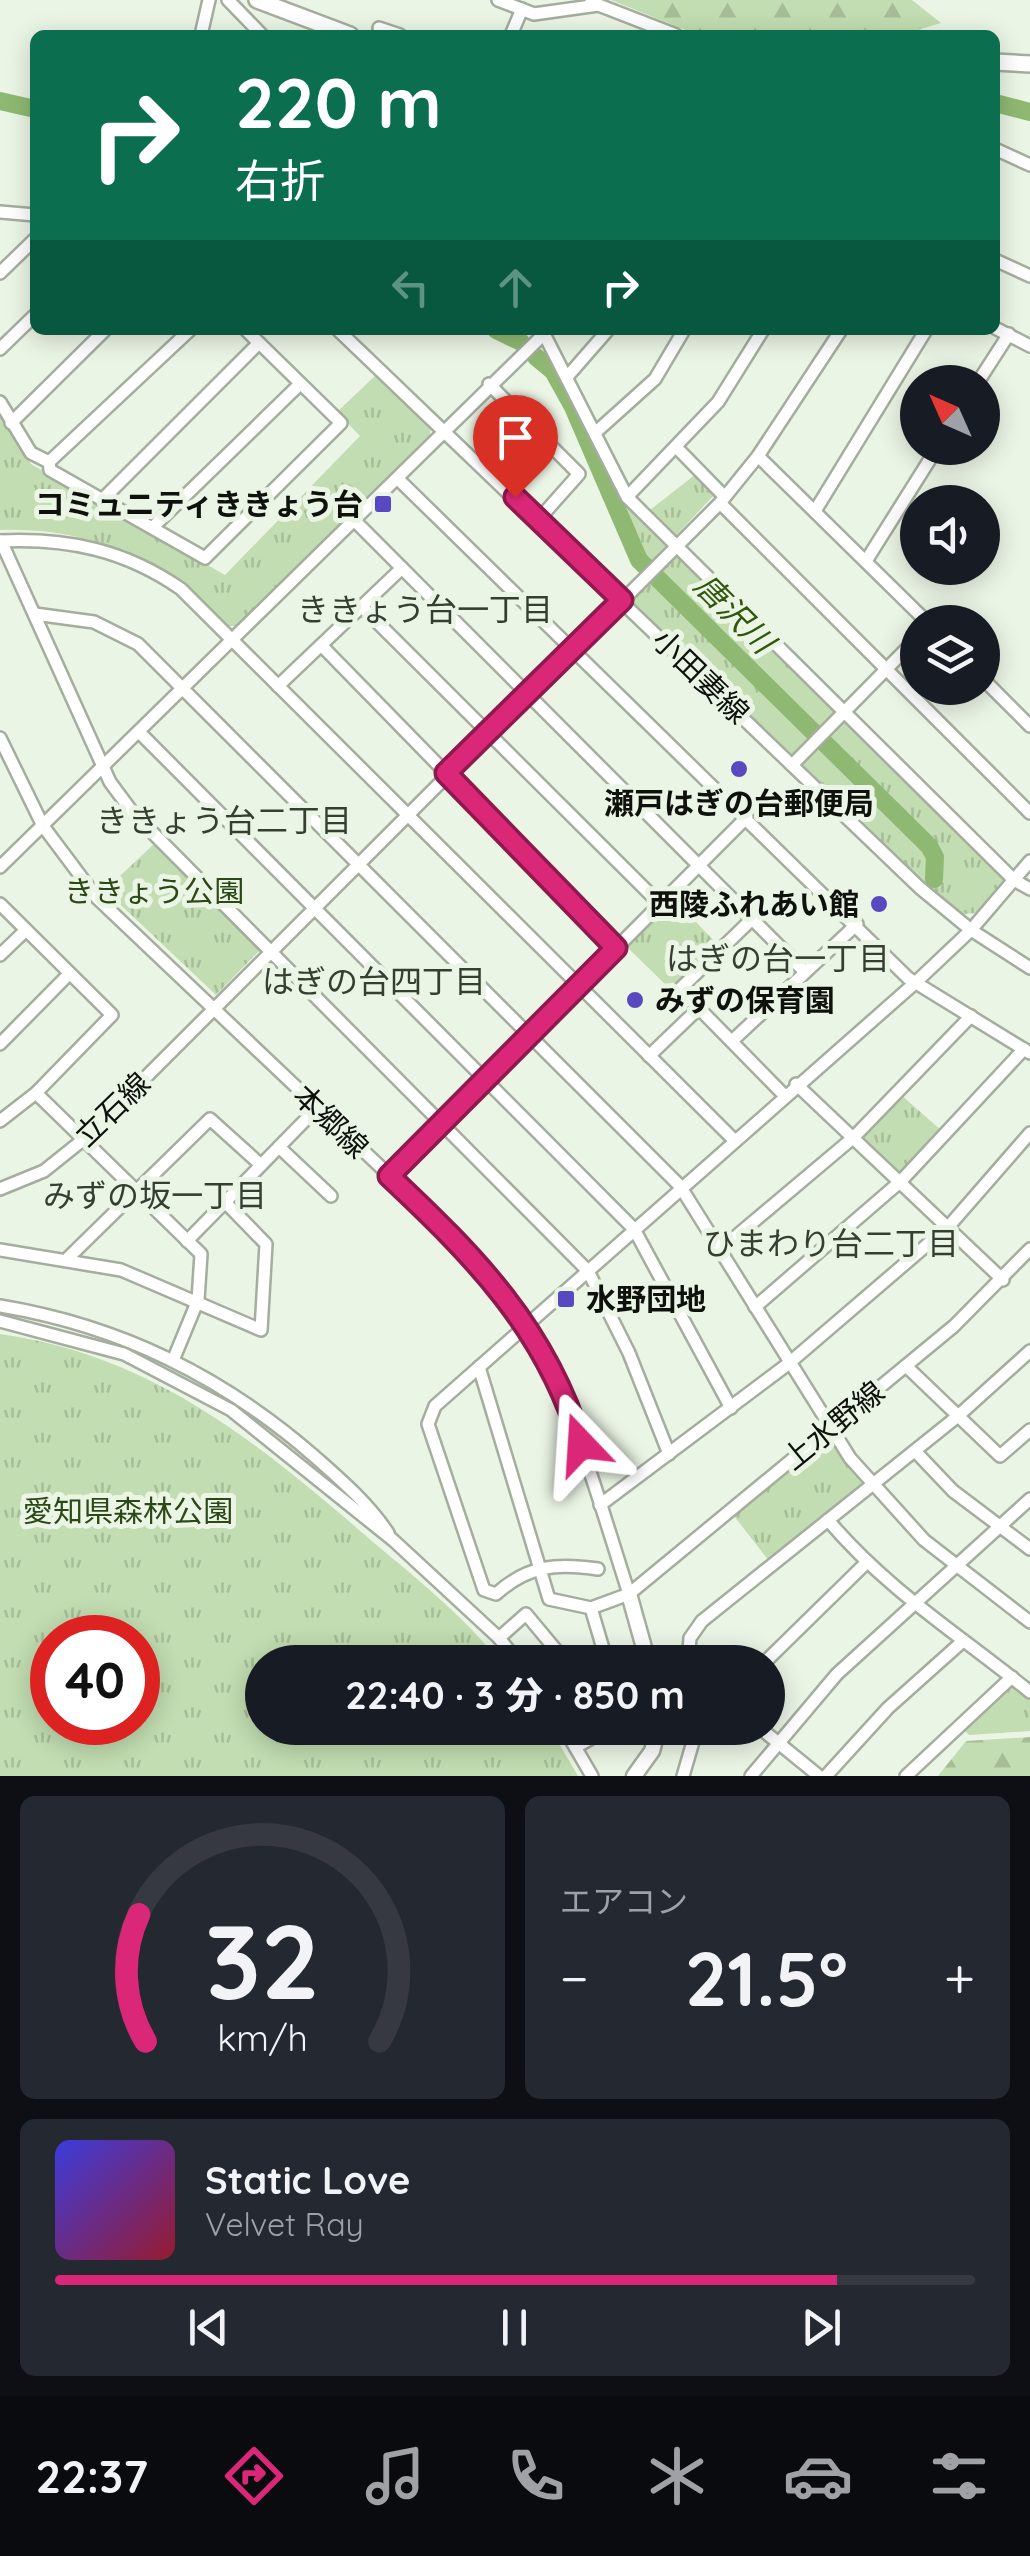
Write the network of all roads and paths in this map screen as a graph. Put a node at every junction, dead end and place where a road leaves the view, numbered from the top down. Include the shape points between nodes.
1 (209, 0) edge
2 (228, 0) edge
3 (257, 0) edge
4 (498, 0) edge
5 (592, 3) edge
6 (522, 9) junction
7 (379, 28) dead end
8 (202, 30) edge
9 (257, 30) edge
10 (337, 30) edge
11 (385, 30) edge
12 (513, 30) edge
13 (663, 30) edge
14 (1000, 62) edge
15 (1030, 64) edge
16 (1000, 151) edge
17 (1030, 165) edge
18 (0, 212) edge
19 (30, 215) edge
20 (30, 244) edge
21 (1000, 262) edge
22 (0, 273) edge
23 (1030, 276) edge
24 (30, 321) edge
25 (1000, 330) edge
26 (1009, 334) junction
27 (100, 335) edge
28 (185, 335) edge
29 (251, 335) edge
30 (343, 335) edge
31 (541, 335) edge
32 (547, 335) edge
33 (604, 335) edge
34 (681, 335) edge
35 (759, 335) edge
36 (838, 335) edge
37 (923, 335) edge
38 (259, 344) junction
39 (1030, 346) edge
40 (0, 350) edge
41 (989, 365) edge
42 (567, 377) junction
43 (300, 384) junction
44 (489, 384) junction
45 (0, 402) edge
46 (11, 423) junction
47 (444, 432) junction
48 (596, 432) junction
49 (678, 449) junction
50 (758, 456) junction
51 (48, 462) junction
52 (926, 465) edge
53 (398, 479) junction
54 (627, 497) junction
55 (102, 499) junction
56 (722, 499) junction
57 (816, 511) junction
58 (539, 519) junction
59 (354, 521) junction
60 (153, 528) junction
61 (0, 541) edge
62 (675, 546) junction
63 (866, 561) junction
64 (402, 568) junction
65 (622, 600) junction
66 (910, 605) edge
67 (363, 608) junction
68 (35, 614) junction
69 (233, 643) junction
70 (322, 646) junction
71 (571, 649) junction
72 (900, 656) edge
73 (886, 670) junction
74 (278, 686) junction
75 (182, 691) junction
76 (527, 693) junction
77 (1000, 696) edge
78 (844, 714) junction
79 (1030, 726) edge
80 (140, 733) junction
81 (488, 733) junction
82 (0, 738) edge
83 (104, 766) junction
84 (792, 766) junction
85 (446, 773) junction
86 (1030, 813) edge
87 (406, 814) junction
88 (747, 817) junction
89 (43, 826) junction
90 (1030, 861) edge
91 (357, 862) junction
92 (700, 864) junction
93 (0, 868) edge
94 (1014, 880) junction
95 (1030, 889) edge
96 (0, 904) edge
97 (660, 904) junction
98 (314, 908) junction
99 (752, 918) junction
100 (857, 924) junction
101 (26, 930) junction
102 (971, 930) junction
103 (616, 948) junction
104 (270, 951) junction
105 (0, 955) edge
106 (1030, 968) edge
107 (805, 972) junction
108 (70, 974) junction
109 (915, 984) junction
110 (578, 985) junction
111 (699, 1008) junction
112 (212, 1011) junction
113 (971, 1016) junction
114 (529, 1034) junction
115 (732, 1041) junction
116 (0, 1044) edge
117 (1027, 1051) edge
118 (649, 1056) junction
119 (485, 1078) junction
120 (796, 1084) junction
121 (36, 1093) junction
122 (784, 1095) junction
123 (318, 1107) junction
124 (0, 1121) edge
125 (442, 1121) junction
126 (1030, 1133) edge
127 (854, 1137) junction
128 (84, 1138) junction
129 (734, 1139) junction
130 (280, 1147) junction
131 (262, 1165) junction
132 (389, 1176) junction
133 (901, 1181) junction
134 (680, 1186) junction
135 (0, 1189) edge
136 (136, 1190) junction
137 (331, 1196) dead end
138 (226, 1203) junction
139 (949, 1226) junction
140 (634, 1229) junction
141 (187, 1240) junction
142 (721, 1249) junction
143 (1030, 1249) edge
144 (0, 1250) edge
145 (68, 1258) junction
146 (588, 1272) junction
147 (1003, 1280) junction
148 (198, 1300) junction
149 (0, 1306) edge
150 (755, 1307) junction
151 (0, 1321) edge
152 (526, 1327) junction
153 (1030, 1351) edge
154 (174, 1358) junction
155 (788, 1364) junction
156 (906, 1366) junction
157 (479, 1367) junction
158 (731, 1408) junction
159 (958, 1416) junction
160 (829, 1428) junction
161 (1030, 1430) edge
162 (915, 1451) junction
163 (669, 1454) junction
164 (872, 1484) junction
165 (1030, 1499) edge
166 (600, 1505) junction
167 (828, 1520) junction
168 (999, 1526) junction
169 (392, 1540) junction
170 (1030, 1549) edge
171 (865, 1564) junction
172 (955, 1565) junction
173 (539, 1567) junction
174 (598, 1570) dead end
175 (629, 1594) junction
176 (913, 1605) junction
177 (591, 1608) junction
178 (1030, 1622) edge
179 (499, 1638) junction
180 (963, 1641) junction
181 (505, 1645) edge
182 (552, 1645) edge
183 (602, 1645) edge
184 (643, 1645) edge
185 (689, 1645) edge
186 (782, 1645) edge
187 (1012, 1677) junction
188 (1030, 1692) edge
189 (785, 1734) edge
190 (579, 1745) edge
191 (654, 1745) edge
192 (693, 1745) edge
193 (776, 1745) edge
194 (782, 1745) edge
195 (576, 1747) joint
196 (592, 1776) edge
197 (634, 1776) edge
198 (683, 1776) edge
199 (751, 1776) edge
200 (819, 1776) edge
201 (826, 1776) edge
202 (906, 1776) edge

1 - 8 street
2 - 9 street
3 - 10 highway
4 - 6 street
5 - 6 street via 548,13
5 - 13 street
6 - 12 street
7 - 11 street
14 - 15 highway
16 - 17 street
18 - 19 street
20 - 22 street
21 - 23 street
24 - 40 street
25 - 26 street
26 - 39 street
26 - 41 street
27 - 46 street
28 - 51 street
29 - 38 street
30 - 47 street, 小田妻線
31 - 44 street
32 - 42 street
33 - 42 street
34 - 48 street via 655,378
35 - 49 street via 718,402
36 - 50 street, 立石線
37 - 57 street
38 - 43 street
38 - 55 street
42 - 48 street
43 - 60 street
43 - 60 street via 341,423 205,558
44 - 47 street
44 - 58 street via 580,474
45 - 46 street
46 - 51 street via 38,460
47 - 53 street
47 - 58 street, 小田妻線
48 - 54 street
49 - 54 street
49 - 56 street
50 - 56 street, 立石線
50 - 57 street
51 - 55 street via 50,470
52 - 63 street
53 - 59 street
53 - 71 street
54 - 62 street
55 - 60 street
56 - 62 street, 立石線
56 - 73 street
57 - 63 street
58 - 65 street, 小田妻線
59 - 64 street
59 - 69 street
61 - 68 street
61 - 69 street via 42,539 128,557 181,589
62 - 65 street, 立石線
62 - 78 street
63 - 66 street
64 - 67 street
64 - 76 street
65 - 71 street, 立石線
65 - 84 street, 小田妻線
67 - 70 street
67 - 81 street
68 - 75 street via 94,622 128,637
68 - 83 street
69 - 74 street
69 - 75 street
70 - 74 street
70 - 85 street
71 - 76 street, 立石線
71 - 88 street
72 - 73 street
73 - 78 street
73 - 86 street
74 - 87 street
75 - 80 street
75 - 91 street
76 - 81 street, 立石線
76 - 92 street
77 - 79 street
78 - 84 street
78 - 94 street
80 - 83 street
80 - 98 street
81 - 85 street, 立石線
81 - 97 street
82 - 89 street, 本郷線
83 - 89 street
83 - 104 street via 133,812
84 - 102 street, 小田妻線
85 - 87 street, 立石線
85 - 103 street
87 - 91 street, 立石線
87 - 110 street
88 - 92 street
88 - 100 street
89 - 93 street
89 - 112 street, 本郷線 via 96,898
90 - 94 street
91 - 98 street, 立石線
91 - 114 street
92 - 97 street
92 - 99 street
94 - 95 street
94 - 102 street
96 - 101 street
97 - 103 street
98 - 104 street, 立石線
98 - 119 street
99 - 107 street
99 - 111 street via 680,989
100 - 107 street
100 - 109 street
101 - 105 street
101 - 108 street
102 - 106 street, 小田妻線
102 - 109 street
103 - 110 street
104 - 112 street, 立石線
104 - 125 street
107 - 115 street
108 - 116 street
108 - 121 street via 112,1015
109 - 113 street
109 - 120 street
110 - 114 street
110 - 118 street
111 - 115 street
111 - 118 street
112 - 123 street, 本郷線
112 - 128 street, 立石線
113 - 117 street
113 - 127 street
114 - 119 street
114 - 134 street
115 - 122 street
117 - 133 street
118 - 129 street
119 - 125 street
119 - 140 street
120 - 122 street
120 - 127 street
121 - 124 street
121 - 128 street
122 - 129 street
123 - 130 street
123 - 132 street, 本郷線
125 - 132 street
125 - 146 street
126 - 139 street
127 - 133 street
127 - 142 street
128 - 135 street, 立石線 via 44,1171
128 - 136 street
129 - 134 street
130 - 131 street
130 - 137 street
131 - 136 street via 210,1119
131 - 138 street
132 - 152 street, 本郷線 via 468,1250
133 - 139 street
133 - 150 street
134 - 140 street
134 - 142 street
136 - 141 street
136 - 145 street
138 - 141 street
138 - 148 street via 266,1244 261,1330
139 - 147 street
139 - 155 street
140 - 146 street
140 - 158 street
141 - 148 street via 201,1254
142 - 150 street
143 - 147 street, 上水野線
144 - 145 street
145 - 148 street
146 - 152 street
146 - 163 street
147 - 156 street, 上水野線
148 - 154 street
149 - 154 street via 62,1318
150 - 155 street
151 - 169 street via 124,1354 190,1385 266,1435
152 - 157 street
152 - 166 street, 本郷線 via 572,1413
153 - 159 street
154 - 169 street via 289,1435 376,1516
155 - 158 street
155 - 160 street
156 - 159 street
156 - 160 street, 上水野線
157 - 173 street
157 - 173 street via 435,1406 428,1424 484,1590 496,1594
158 - 163 street
159 - 161 street via 1000,1456
159 - 162 street
160 - 164 street
160 - 175 street, 上水野線
162 - 164 street
162 - 168 street via 953,1492
163 - 166 street
164 - 167 street
164 - 172 street
165 - 168 street
166 - 175 street, 本郷線
167 - 171 street
167 - 185 street via 702,1621
168 - 170 street
168 - 172 street
169 - 179 street
171 - 176 street
171 - 186 street
172 - 176 street
172 - 178 street
173 - 174 street
173 - 177 street via 549,1599
175 - 177 street, 上水野線
175 - 184 main road
176 - 180 street
176 - 189 street via 836,1674
177 - 183 street
179 - 181 street
179 - 182 street via 526,1614
180 - 187 street
180 - 201 street
187 - 188 street
187 - 202 street
190 - 195 street
191 - 197 main road
192 - 198 street
193 - 199 street
194 - 200 street
195 - 196 street

